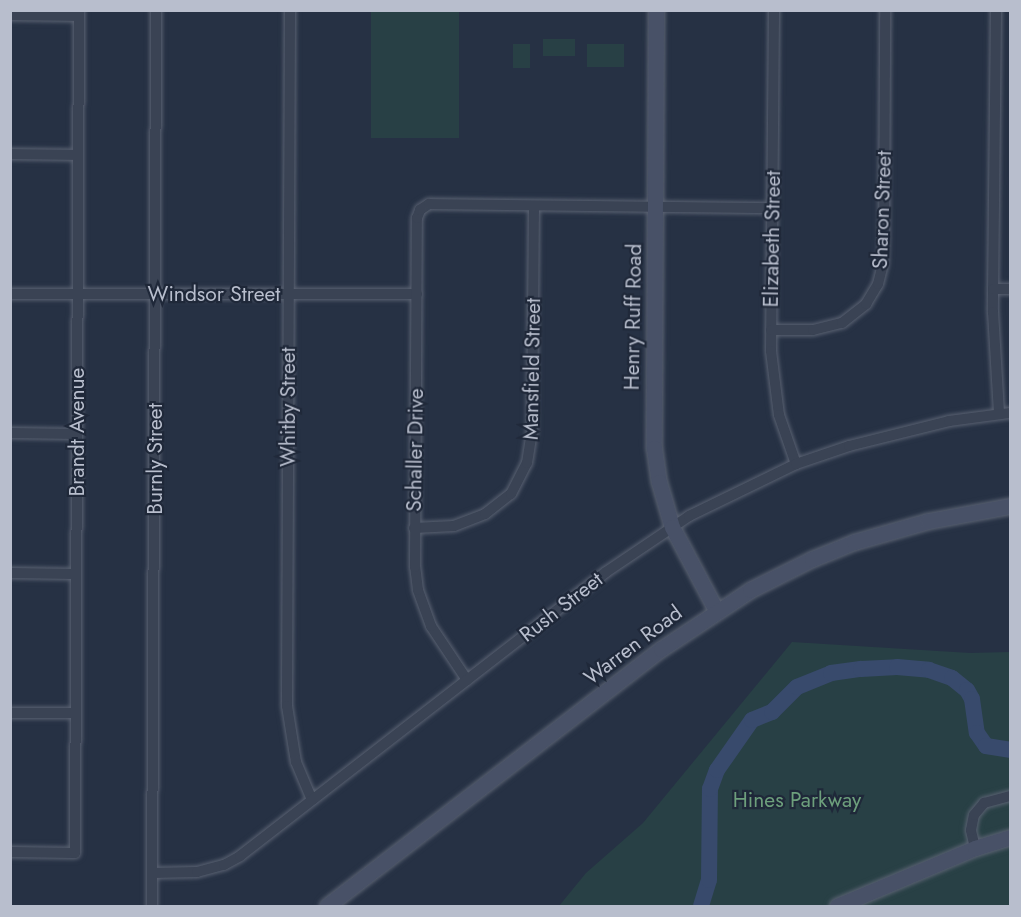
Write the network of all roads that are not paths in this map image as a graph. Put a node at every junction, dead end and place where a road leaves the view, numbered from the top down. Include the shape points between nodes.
1 (156, 10) edge
2 (290, 10) edge
3 (656, 10) edge
4 (774, 10) edge
5 (885, 10) edge
6 (996, 10) edge
7 (79, 13) edge
8 (10, 15) edge
9 (10, 154) edge
10 (78, 155) junction
11 (534, 206) junction
12 (656, 206) junction
13 (772, 208) junction
14 (993, 289) junction
15 (1011, 289) edge
16 (10, 294) edge
17 (78, 294) junction
18 (156, 294) junction
19 (289, 294) junction
20 (417, 294) junction
21 (771, 330) junction
22 (1011, 413) edge
23 (999, 414) junction
24 (10, 433) edge
25 (77, 434) junction
26 (796, 464) junction
27 (1011, 506) edge
28 (672, 526) junction
29 (414, 528) junction
30 (10, 573) edge
31 (76, 574) junction
32 (716, 610) junction
33 (467, 680) junction
34 (10, 713) edge
35 (75, 713) junction
36 (1011, 796) edge
37 (312, 800) junction
38 (1011, 837) edge
39 (975, 848) junction
40 (10, 852) edge
41 (152, 873) junction
42 (152, 906) edge
43 (327, 906) edge
44 (837, 906) edge

1 - 18 street, Burnly Street
2 - 19 street, Whitby Street
3 - 12 street, Henry Ruff Road
4 - 13 street, Elizabeth Street
5 - 21 street, Sharon Street via 884,239 878,284 866,304 842,322 813,330
6 - 14 street
7 - 8 street
7 - 10 street, Brandt Avenue
9 - 10 street
10 - 17 street, Brandt Avenue
11 - 12 street
11 - 20 street, Schaller Drive via 429,204 422,208 417,218
11 - 29 street, Mansfield Street via 532,433 527,463 510,494 485,514 454,526
12 - 13 street
12 - 28 street, Henry Ruff Road via 652,425 659,482
13 - 21 street, Elizabeth Street
14 - 15 street
14 - 23 street via 994,373
16 - 17 street, Windsor Street
17 - 18 street, Windsor Street
17 - 25 street, Brandt Avenue
18 - 19 street, Windsor Street
18 - 41 street, Burnly Street
19 - 20 street, Windsor Street
19 - 37 street, Whitby Street via 287,706 296,762
20 - 29 street, Schaller Drive
21 - 26 street, Elizabeth Street via 776,398
22 - 23 street, Rush Street
23 - 26 street, Rush Street via 901,431
24 - 25 street
25 - 31 street, Brandt Avenue
26 - 28 street, Rush Street
27 - 32 street, Warren Road via 928,521 854,542 774,576
28 - 32 street, Henry Ruff Road
28 - 33 street, Rush Street
29 - 33 street, Schaller Drive via 415,567 424,609 439,641
30 - 31 street
31 - 35 street, Brandt Avenue
32 - 43 street, Warren Road via 661,648
33 - 37 street, Rush Street
34 - 35 street
35 - 40 street, Brandt Avenue via 75,853
36 - 39 street via 984,803 974,815 971,830
37 - 41 street, Rush Street via 224,865 197,872
38 - 39 street
39 - 44 street
41 - 42 street, Burnly Street

